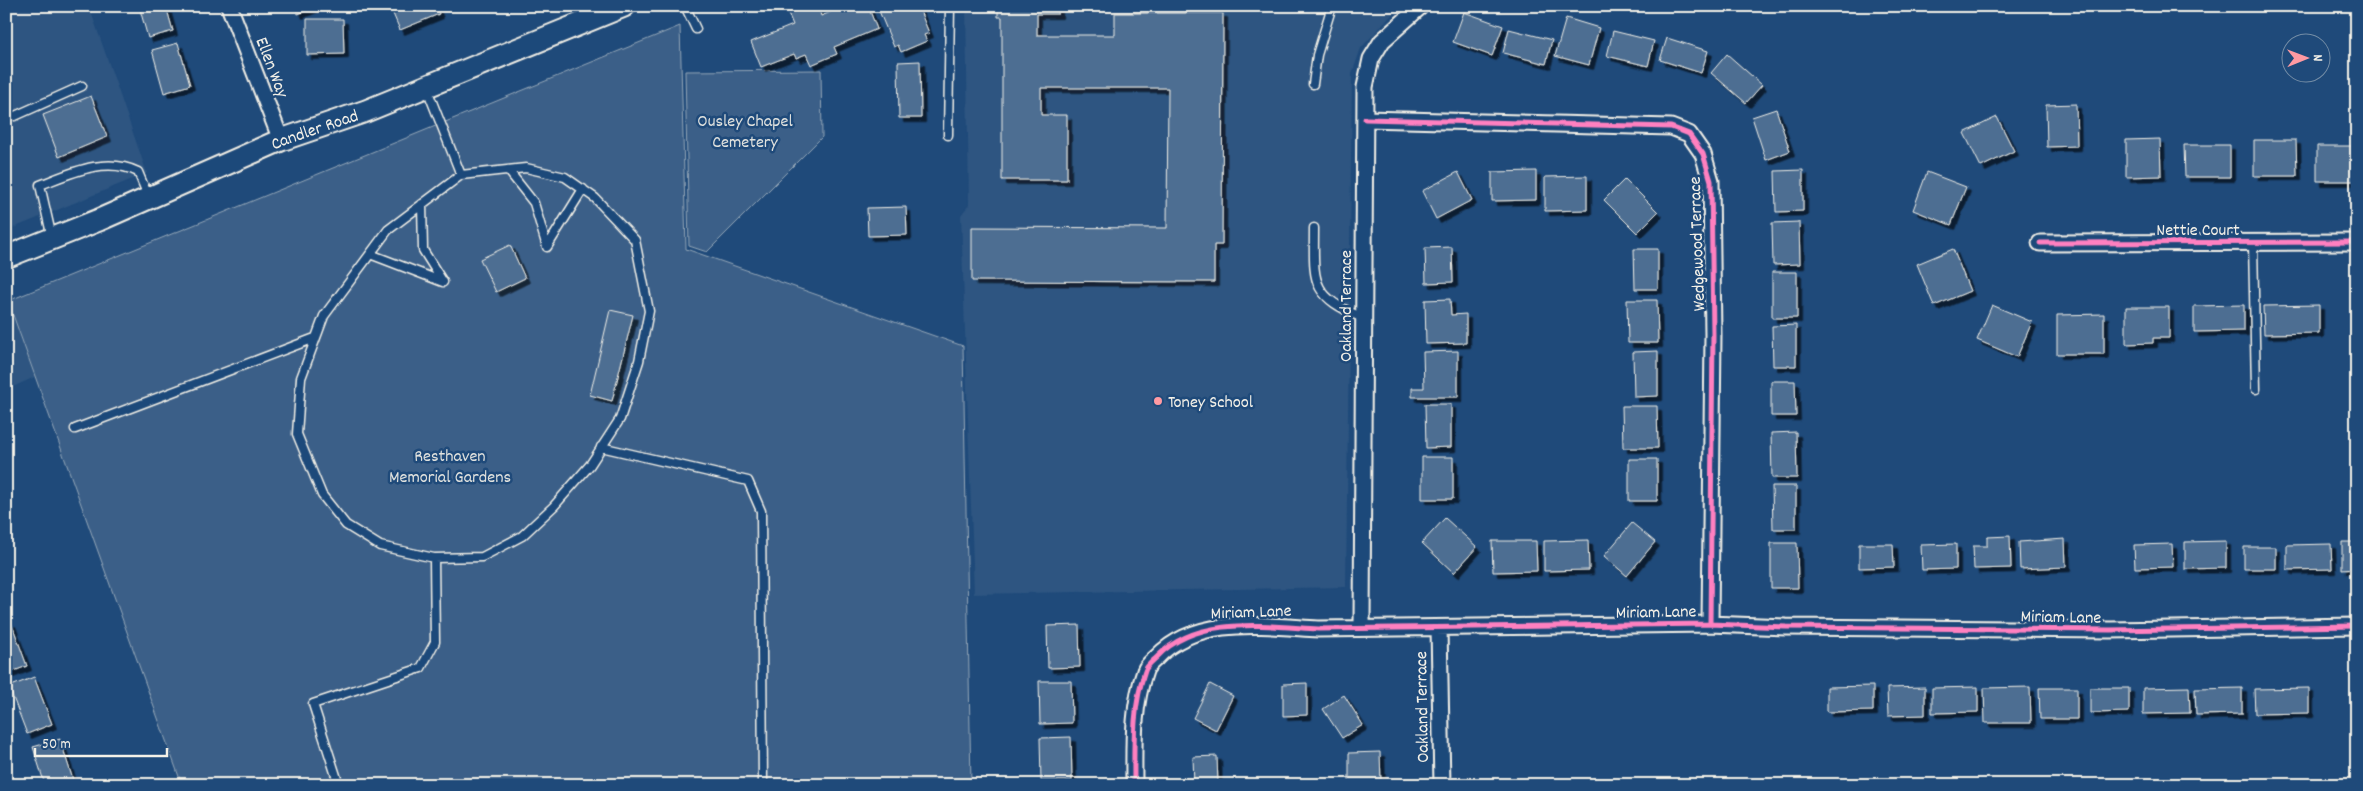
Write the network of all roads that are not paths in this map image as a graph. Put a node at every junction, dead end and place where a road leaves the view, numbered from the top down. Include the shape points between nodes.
1 (229, 6) edge
2 (624, 6) edge
3 (686, 6) edge
4 (950, 6) edge
5 (1332, 6) edge
6 (1421, 6) edge
7 (582, 14) edge
8 (696, 29) dead end
9 (1312, 84) dead end
10 (82, 86) dead end
11 (426, 87) junction
12 (14, 116) dead end
13 (1365, 119) junction
14 (948, 135) dead end
15 (281, 140) junction
16 (508, 170) junction
17 (461, 175) junction
18 (582, 189) junction
19 (149, 198) junction
20 (422, 204) junction
21 (1314, 228) dead end
22 (52, 238) junction
23 (2357, 242) edge
24 (2253, 243) junction
25 (2040, 244) dead end
26 (370, 254) junction
27 (6, 257) edge
28 (1363, 318) junction
29 (316, 338) junction
30 (2256, 389) dead end
31 (75, 429) dead end
32 (602, 447) junction
33 (434, 558) junction
34 (1710, 624) junction
35 (2357, 626) edge
36 (1362, 627) junction
37 (1439, 628) junction
38 (339, 785) edge
39 (763, 785) edge
40 (1134, 785) edge
41 (1442, 785) edge

1 - 15 street, Ellen Way
2 - 7 main road, Candler Road
3 - 8 lane
4 - 14 lane
5 - 9 lane
6 - 13 street, Oakland Terrace via 1382,41 1370,60 1365,87
7 - 11 main road, Candler Road
10 - 12 lane
11 - 15 main road, Candler Road
11 - 17 lane
13 - 28 street, Oakland Terrace
13 - 34 street, Wedgewood Terrace via 1671,127 1689,134 1703,154 1711,191
15 - 19 main road, Candler Road
16 - 17 lane
16 - 18 lane via 526,168 565,177
16 - 18 lane via 534,203 547,247
17 - 20 lane
18 - 32 lane via 595,198 635,240 649,311 639,361 620,419
19 - 22 main road, Candler Road
19 - 22 lane via 138,172 125,166 84,168 40,185
20 - 26 lane via 388,230
20 - 26 lane via 423,250 443,282
21 - 28 lane via 1314,270 1320,292 1343,310
22 - 27 main road, Candler Road
23 - 24 street, Nettie Court
24 - 25 street, Nettie Court
24 - 30 lane
26 - 29 lane via 324,316
28 - 36 street, Oakland Terrace
29 - 31 lane
29 - 33 lane via 301,378 297,434 322,495 346,526 380,546
32 - 33 lane via 554,506 522,536 482,557
32 - 39 lane via 748,482 761,511
33 - 38 lane via 435,642 421,668 313,704
34 - 35 street, Miriam Lane via 1786,628 2110,630
34 - 37 street, Miriam Lane
36 - 37 street, Miriam Lane
36 - 40 street, Miriam Lane via 1222,628 1192,633 1167,647 1146,669 1137,703
37 - 41 street, Oakland Terrace

